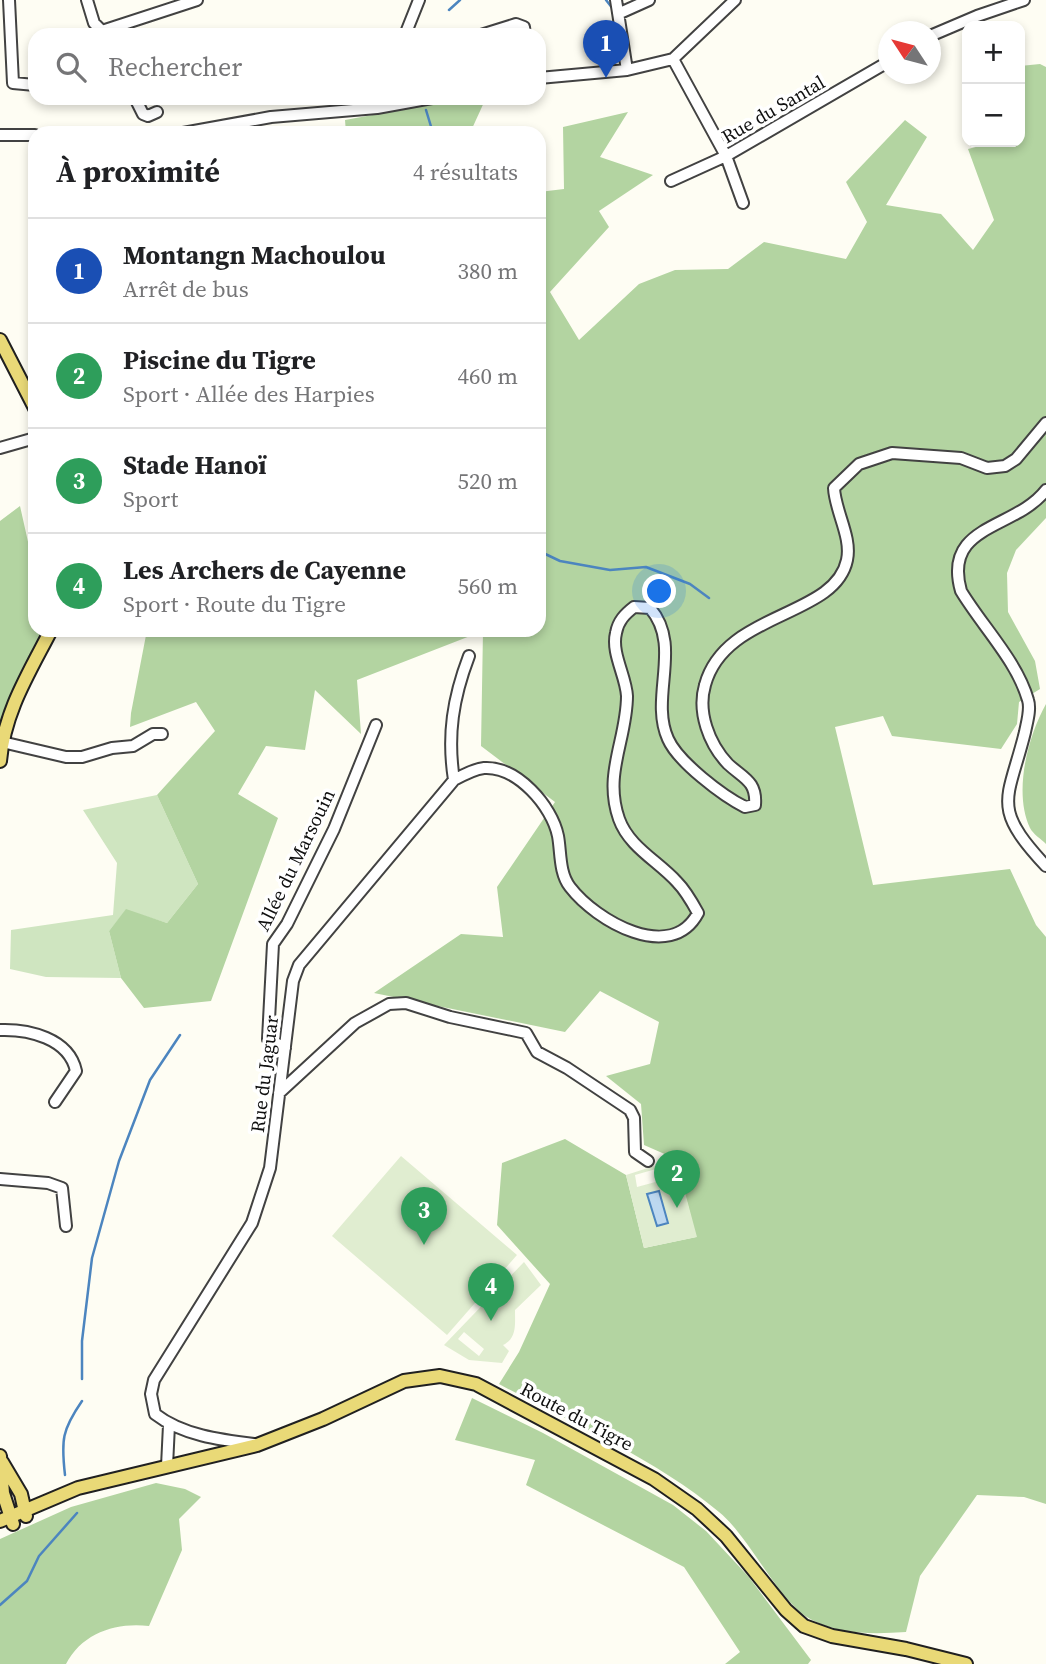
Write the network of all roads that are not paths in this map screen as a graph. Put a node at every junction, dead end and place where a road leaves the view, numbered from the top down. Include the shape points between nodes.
1 (9, 0) edge
2 (87, 0) edge
3 (197, 0) edge
4 (419, 0) edge
5 (616, 0) edge
6 (649, 0) edge
7 (736, 0) edge
8 (1024, 0) edge
9 (620, 13) junction
10 (99, 28) edge
11 (123, 28) edge
12 (408, 28) edge
13 (503, 28) edge
14 (524, 28) edge
15 (941, 31) edge
16 (673, 59) junction
17 (878, 68) edge
18 (627, 70) junction
19 (546, 77) edge
20 (28, 84) edge
21 (138, 105) edge
22 (373, 105) edge
23 (157, 112) dead end
24 (222, 126) edge
25 (0, 135) edge
26 (28, 135) edge
27 (726, 156) junction
28 (671, 181) dead end
29 (743, 203) dead end
30 (0, 340) edge
31 (28, 394) edge
32 (1046, 423) edge
33 (28, 440) edge
34 (0, 448) edge
35 (1046, 490) edge
36 (47, 637) edge
37 (469, 656) dead end
38 (376, 725) dead end
39 (162, 734) dead end
40 (2, 742) edge
41 (0, 761) edge
42 (454, 780) junction
43 (1046, 866) edge
44 (0, 1030) edge
45 (285, 1048) junction
46 (279, 1093) junction
47 (55, 1102) dead end
48 (648, 1161) dead end
49 (0, 1179) edge
50 (66, 1226) dead end
51 (169, 1425) junction
52 (204, 1435) junction
53 (257, 1444) junction
54 (205, 1456) junction
55 (0, 1457) edge
56 (167, 1466) junction
57 (123, 1477) junction
58 (21, 1494) junction
59 (46, 1500) junction
60 (26, 1514) junction
61 (7, 1520) edge
62 (0, 1530) edge
63 (966, 1664) edge

1 - 20 street via 13,83
2 - 10 street
3 - 11 street
4 - 12 street
5 - 9 street
6 - 9 street
7 - 16 street
8 - 15 street
9 - 18 street
13 - 14 street via 516,24
16 - 18 street
16 - 27 street
17 - 27 street, Rue du Santal
18 - 19 street
21 - 23 street via 148,116
22 - 24 street
25 - 26 street
27 - 28 street, Rue du Santal
27 - 29 street
30 - 31 main road
32 - 42 street, Rue du Jaguar via 1005,466 987,468 961,458 892,453 859,464 834,488 848,557 836,585 724,648 705,684 702,703 715,749 748,779 756,792 755,805 745,807 726,797 679,755 668,739 663,695 665,636 660,620 650,608 634,607 623,616 615,635 627,694 615,756 615,799 628,837 679,883 698,913 680,935 655,937 633,932 608,920 568,886 552,818 507,772 485,768
33 - 34 street
35 - 43 street via 1028,508 973,536 957,562 957,575 965,597 1029,702 1006,802 1020,837
36 - 40 main road via 13,702
37 - 42 street via 452,704
38 - 45 street, Allée du Marsouin via 334,829 273,944 268,1039
39 - 40 street via 133,746 82,757
40 - 41 main road
42 - 45 street, Rue du Jaguar via 299,965
44 - 47 street via 33,1031 70,1056 76,1071
45 - 46 street, Rue du Jaguar
46 - 48 street via 355,1023 380,1007 406,1003 526,1033 537,1052 630,1110 635,1153
46 - 51 street, Rue du Jaguar via 261,1203 154,1380 155,1414
49 - 50 street via 62,1188
51 - 52 street
51 - 56 street
52 - 53 street
52 - 54 street
53 - 54 main road, Route du Tigre
53 - 63 main road, Route du Tigre via 404,1381 422,1376 458,1378 654,1479 698,1509 804,1626
54 - 56 main road, Route du Tigre
55 - 58 main road
55 - 61 main road
56 - 57 main road, Route du Tigre
57 - 59 main road, Route du Tigre
57 - 60 main road, Route du Tigre
58 - 59 main road
58 - 60 main road
59 - 60 main road, Route du Tigre
60 - 61 main road, Route du Tigre
61 - 62 main road, Route du Tigre

